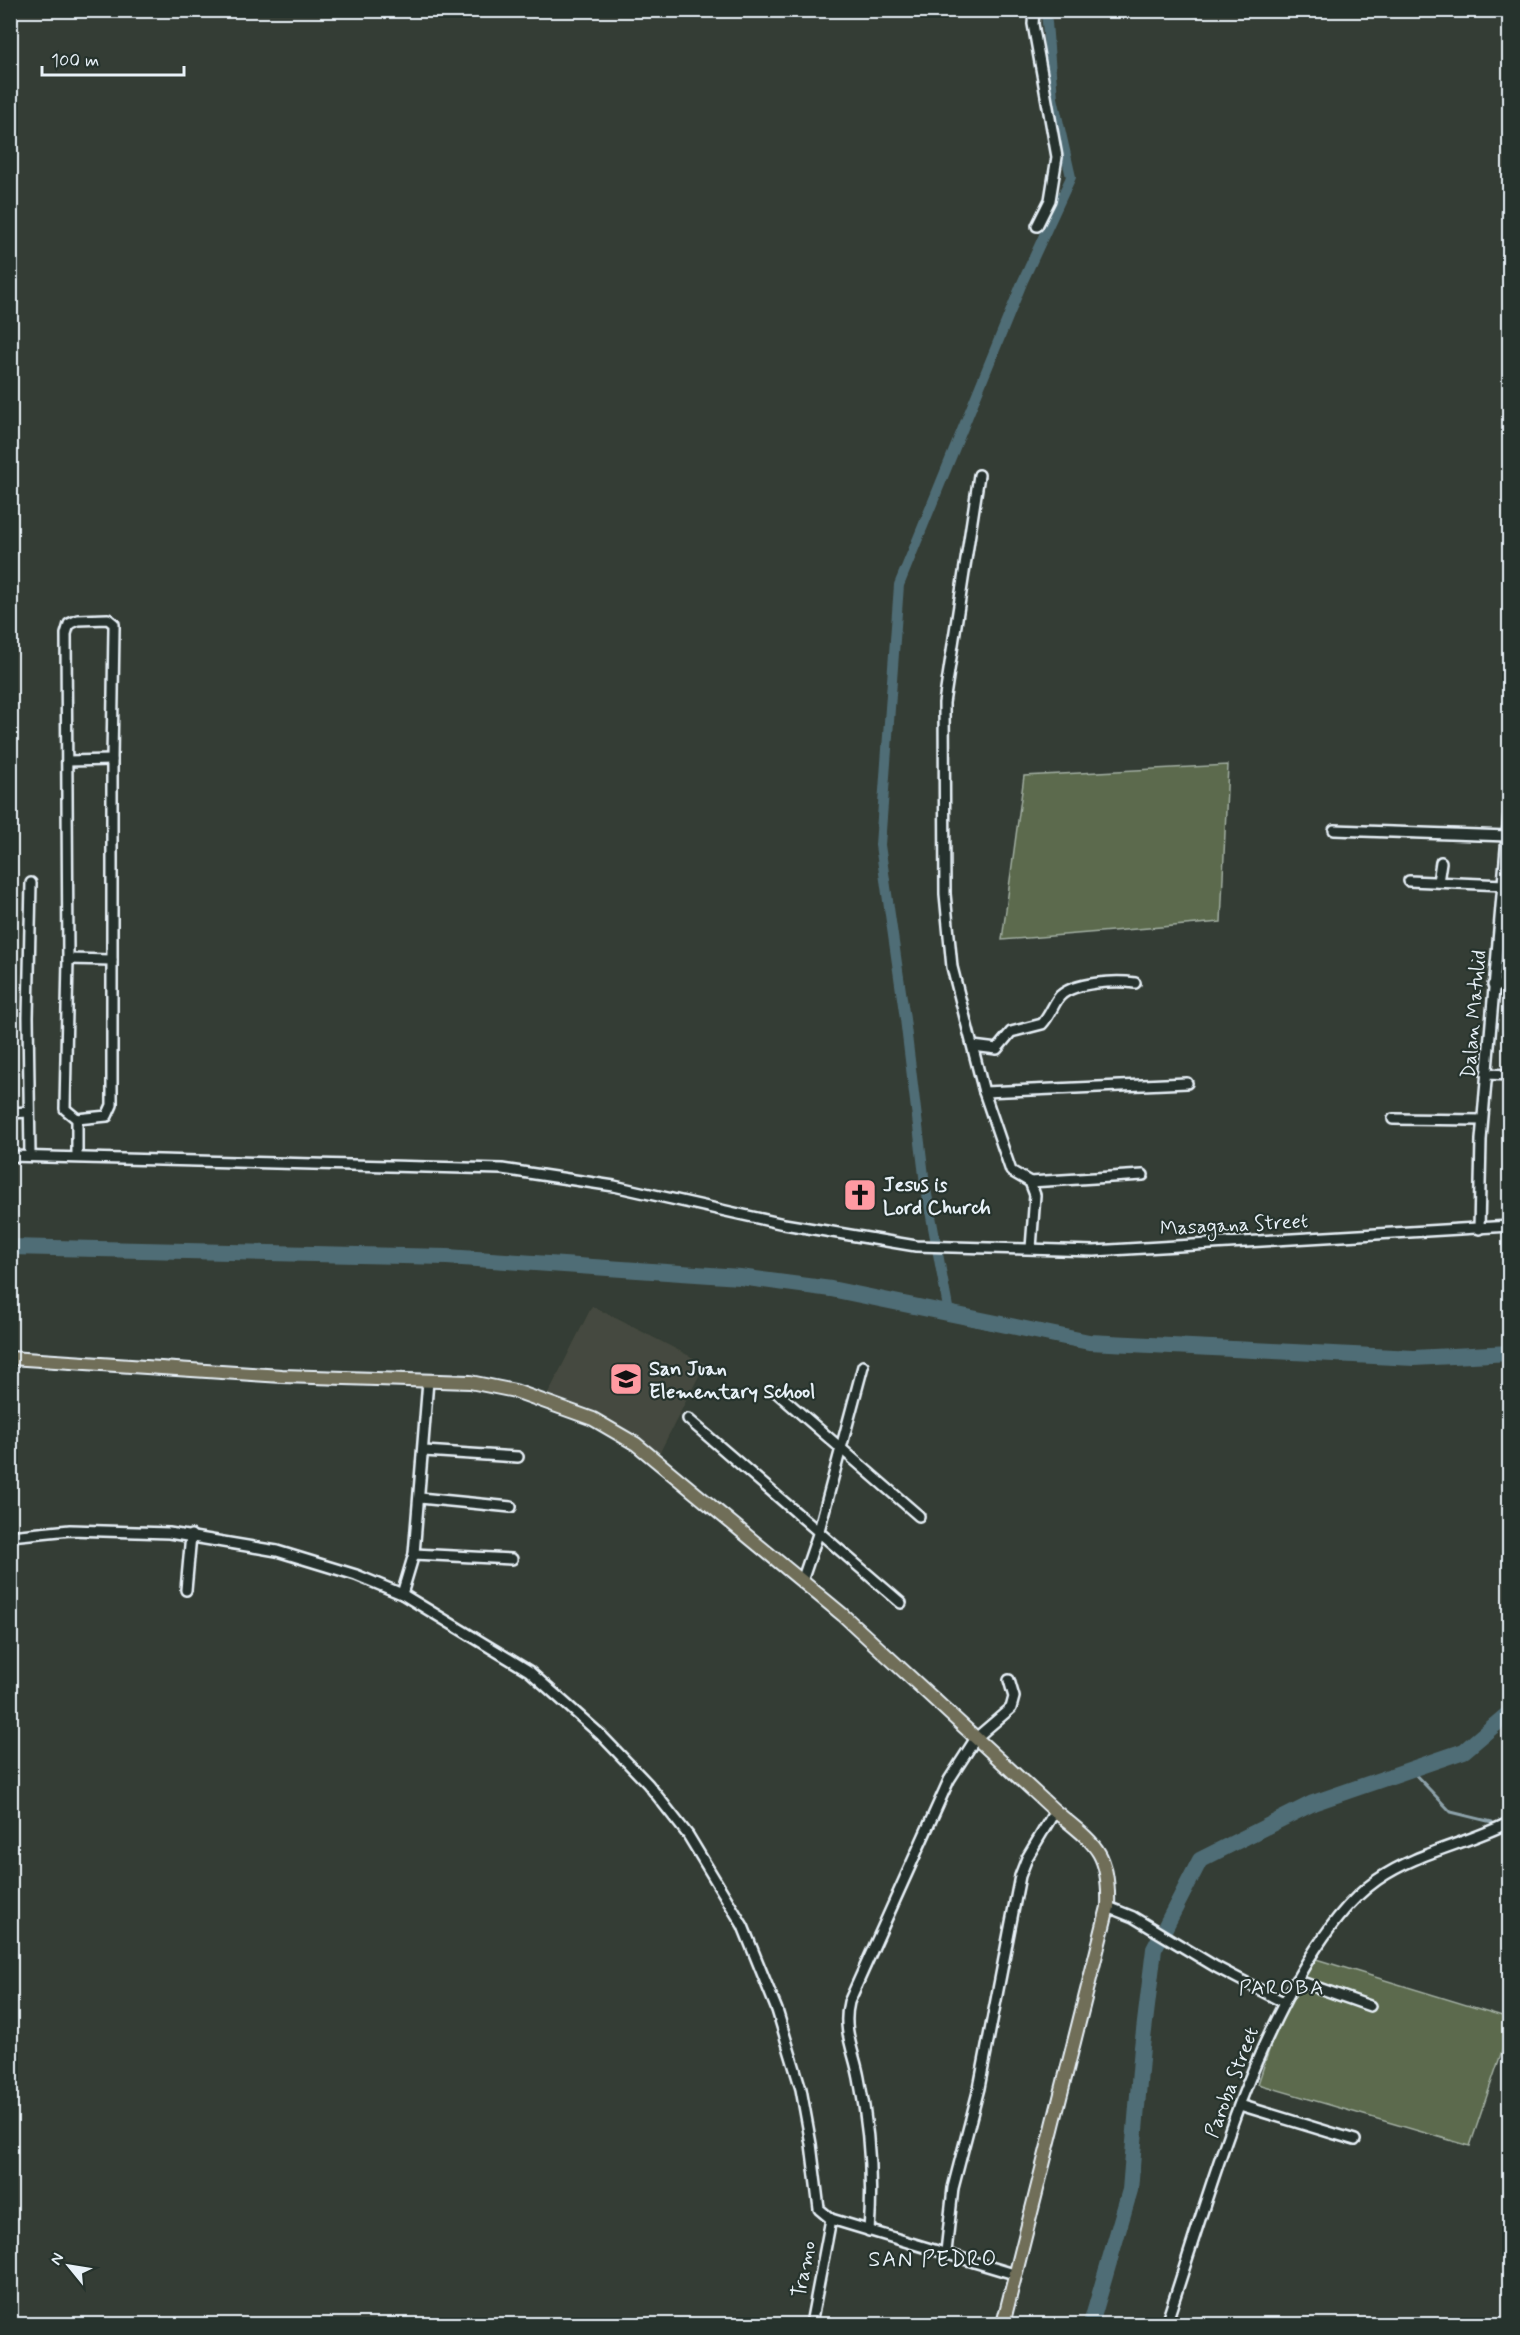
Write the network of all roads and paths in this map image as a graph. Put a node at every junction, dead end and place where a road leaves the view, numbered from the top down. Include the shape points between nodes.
1 (1034, 10) edge
2 (1037, 225) dead end
3 (980, 475) dead end
4 (112, 760) junction
5 (68, 761) junction
6 (1509, 802) edge
7 (1334, 830) dead end
8 (1508, 836) edge
9 (1441, 862) dead end
10 (1508, 864) edge
11 (1409, 881) dead end
12 (1438, 882) junction
13 (31, 883) dead end
14 (1504, 885) junction
15 (68, 959) junction
16 (112, 960) junction
17 (1135, 983) dead end
18 (1493, 985) junction
19 (1509, 987) edge
20 (973, 1047) junction
21 (1486, 1074) junction
22 (1509, 1075) edge
23 (1187, 1083) dead end
24 (984, 1092) junction
25 (29, 1112) junction
26 (10, 1113) edge
27 (77, 1119) junction
28 (1393, 1119) dead end
29 (1482, 1120) junction
30 (10, 1156) edge
31 (30, 1156) junction
32 (77, 1157) junction
33 (1143, 1174) dead end
34 (1030, 1182) junction
35 (1509, 1226) edge
36 (1479, 1229) junction
37 (1031, 1248) junction
38 (10, 1358) edge
39 (863, 1366) dead end
40 (428, 1381) junction
41 (776, 1392) dead end
42 (688, 1419) dead end
43 (840, 1449) junction
44 (424, 1451) junction
45 (518, 1457) dead end
46 (420, 1498) junction
47 (511, 1507) dead end
48 (919, 1516) dead end
49 (818, 1534) junction
50 (191, 1535) junction
51 (10, 1536) edge
52 (414, 1554) junction
53 (512, 1559) dead end
54 (802, 1581) junction
55 (186, 1590) dead end
56 (402, 1594) junction
57 (901, 1603) dead end
58 (1009, 1680) dead end
59 (976, 1738) junction
60 (1055, 1811) junction
61 (1509, 1822) edge
62 (1108, 1907) junction
63 (1296, 1980) junction
64 (1283, 2002) junction
65 (1370, 2006) dead end
66 (1240, 2105) junction
67 (1355, 2140) dead end
68 (831, 2219) junction
69 (869, 2231) junction
70 (946, 2252) junction
71 (1014, 2274) junction
72 (811, 2325) edge
73 (1004, 2325) edge
74 (1166, 2325) edge

1 - 2 street via 1057,158 1050,200
3 - 20 street via 944,703 945,894 952,967
4 - 5 street
4 - 5 street via 114,624 108,619 78,620 69,624 66,634
4 - 16 street
5 - 15 street
6 - 8 street, Dalan Matulid
7 - 8 street
8 - 10 street, Dalan Matulid
9 - 12 street
10 - 14 street, Dalan Matulid
11 - 12 street
12 - 14 street
13 - 25 street
14 - 18 street, Dalan Matulid
15 - 16 street
15 - 27 street via 65,1109
16 - 27 street via 111,1111 107,1116
17 - 20 street via 1109,981 1070,990 1060,996 1042,1024 1011,1032 997,1049
18 - 19 street
18 - 21 street, Dalan Matulid
20 - 24 street
21 - 22 street
21 - 29 street, Dalan Matulid
23 - 24 street
24 - 34 street via 1011,1172
25 - 26 street
25 - 31 street
27 - 32 street
28 - 29 street
29 - 36 street, Dalan Matulid
30 - 31 street, Masagana Street
31 - 32 street, Masagana Street
32 - 37 street, Masagana Street via 502,1169 614,1186 784,1224 916,1246
33 - 34 street
34 - 37 street via 1035,1195
35 - 36 street, Masagana Street
36 - 37 street, Masagana Street via 1094,1251
38 - 40 main road via 282,1376
39 - 43 street
40 - 44 street
40 - 54 main road via 470,1382 515,1391 593,1419 636,1444
41 - 43 street
42 - 49 street
43 - 48 street
43 - 49 street
44 - 45 street
44 - 46 street
46 - 47 street
46 - 52 street
49 - 54 street
49 - 57 street
50 - 51 street via 70,1530
50 - 55 street
50 - 56 street via 277,1551 356,1575
52 - 53 street
52 - 56 street
54 - 59 main road
56 - 68 street via 529,1671 623,1757 688,1835 743,1926 777,2010 801,2089 816,2203
58 - 59 street via 1014,1697 1011,1708
59 - 60 main road
59 - 69 street via 949,1780 845,2016 866,2124
60 - 62 main road via 1094,1843 1106,1865
60 - 70 street via 1020,1876 979,2088 952,2188
61 - 63 street, Paroba Street via 1402,1864 1376,1880 1346,1908
62 - 64 street
62 - 71 main road
63 - 64 street, Paroba Street
63 - 65 street
64 - 66 street, Paroba Street
66 - 67 street
66 - 74 street, Paroba Street
68 - 69 street
68 - 72 street, Tramo
69 - 70 street
70 - 71 street
71 - 73 main road

